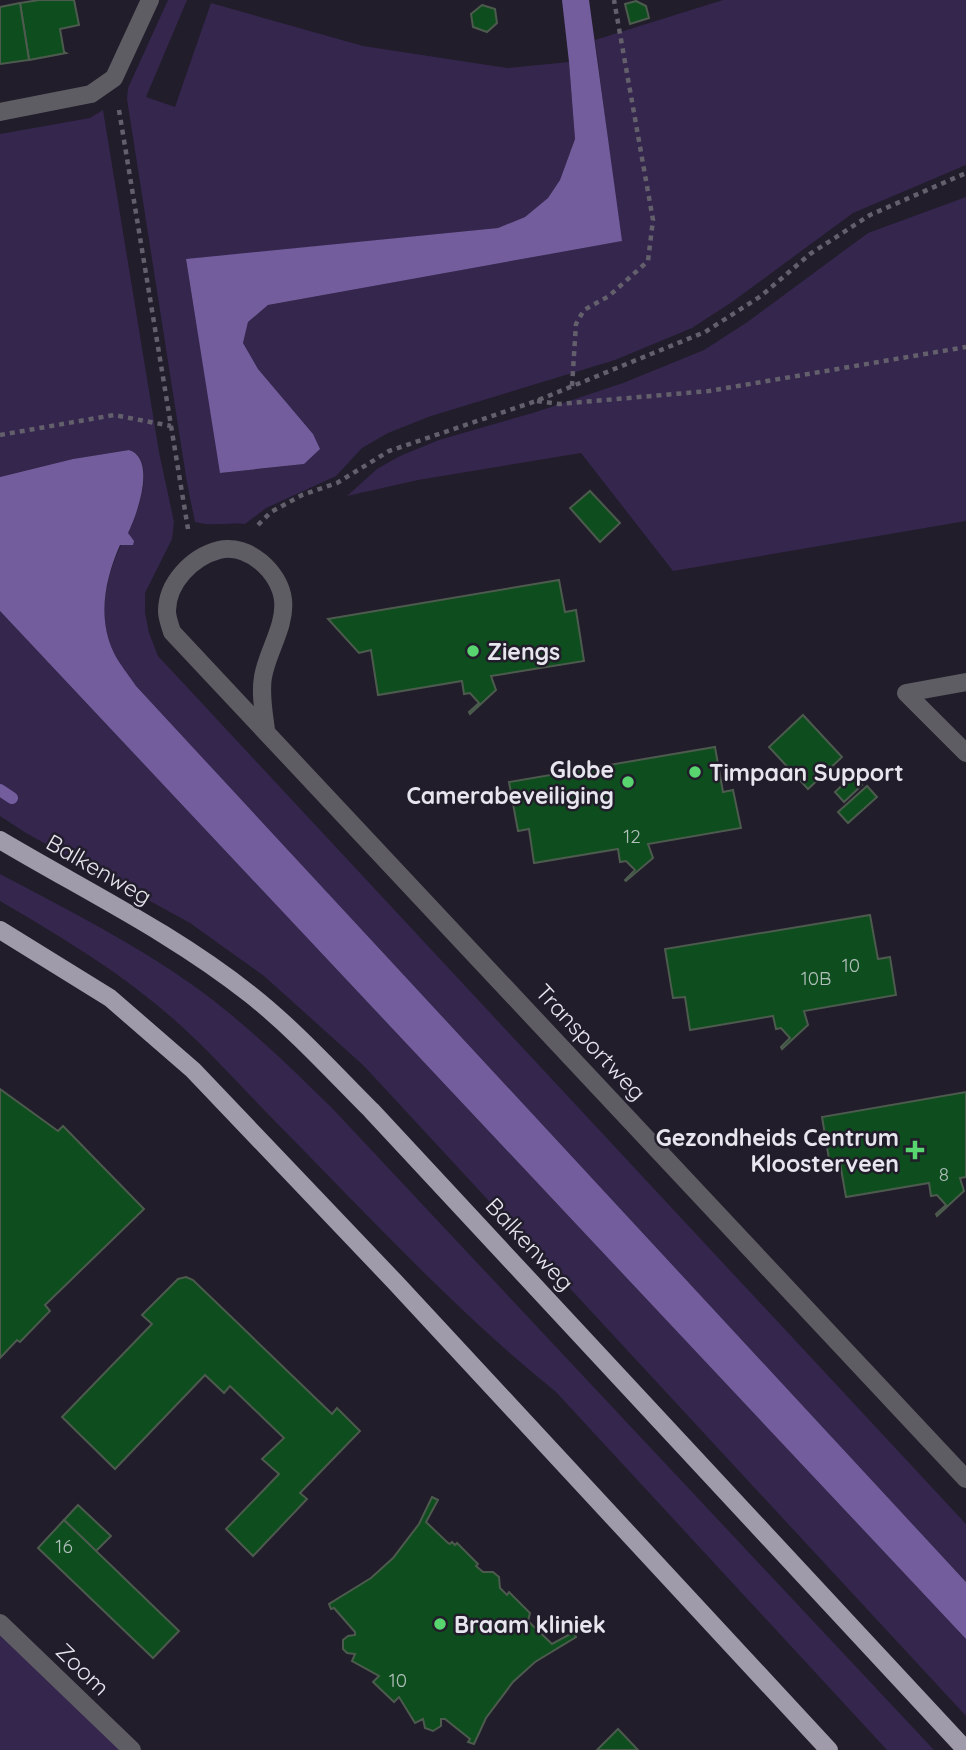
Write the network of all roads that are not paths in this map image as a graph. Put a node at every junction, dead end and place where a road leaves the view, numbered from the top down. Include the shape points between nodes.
1 (150, 0) edge
2 (0, 112) edge
3 (966, 682) edge
4 (265, 730) junction
5 (966, 752) edge
6 (0, 839) edge
7 (0, 930) edge
8 (966, 1479) edge
9 (0, 1623) edge
10 (132, 1750) edge
11 (829, 1750) edge
12 (966, 1750) edge

1 - 2 street via 114,78 91,94
3 - 5 street via 906,693
4 - 4 street, Transportweg via 262,678 282,614 280,586 253,556 219,550 194,562 174,583 166,613 173,632
4 - 8 street, Transportweg
6 - 12 main road, Balkenweg via 196,955 252,995 308,1046
7 - 11 main road via 110,998 193,1070
9 - 10 street, Zoom

